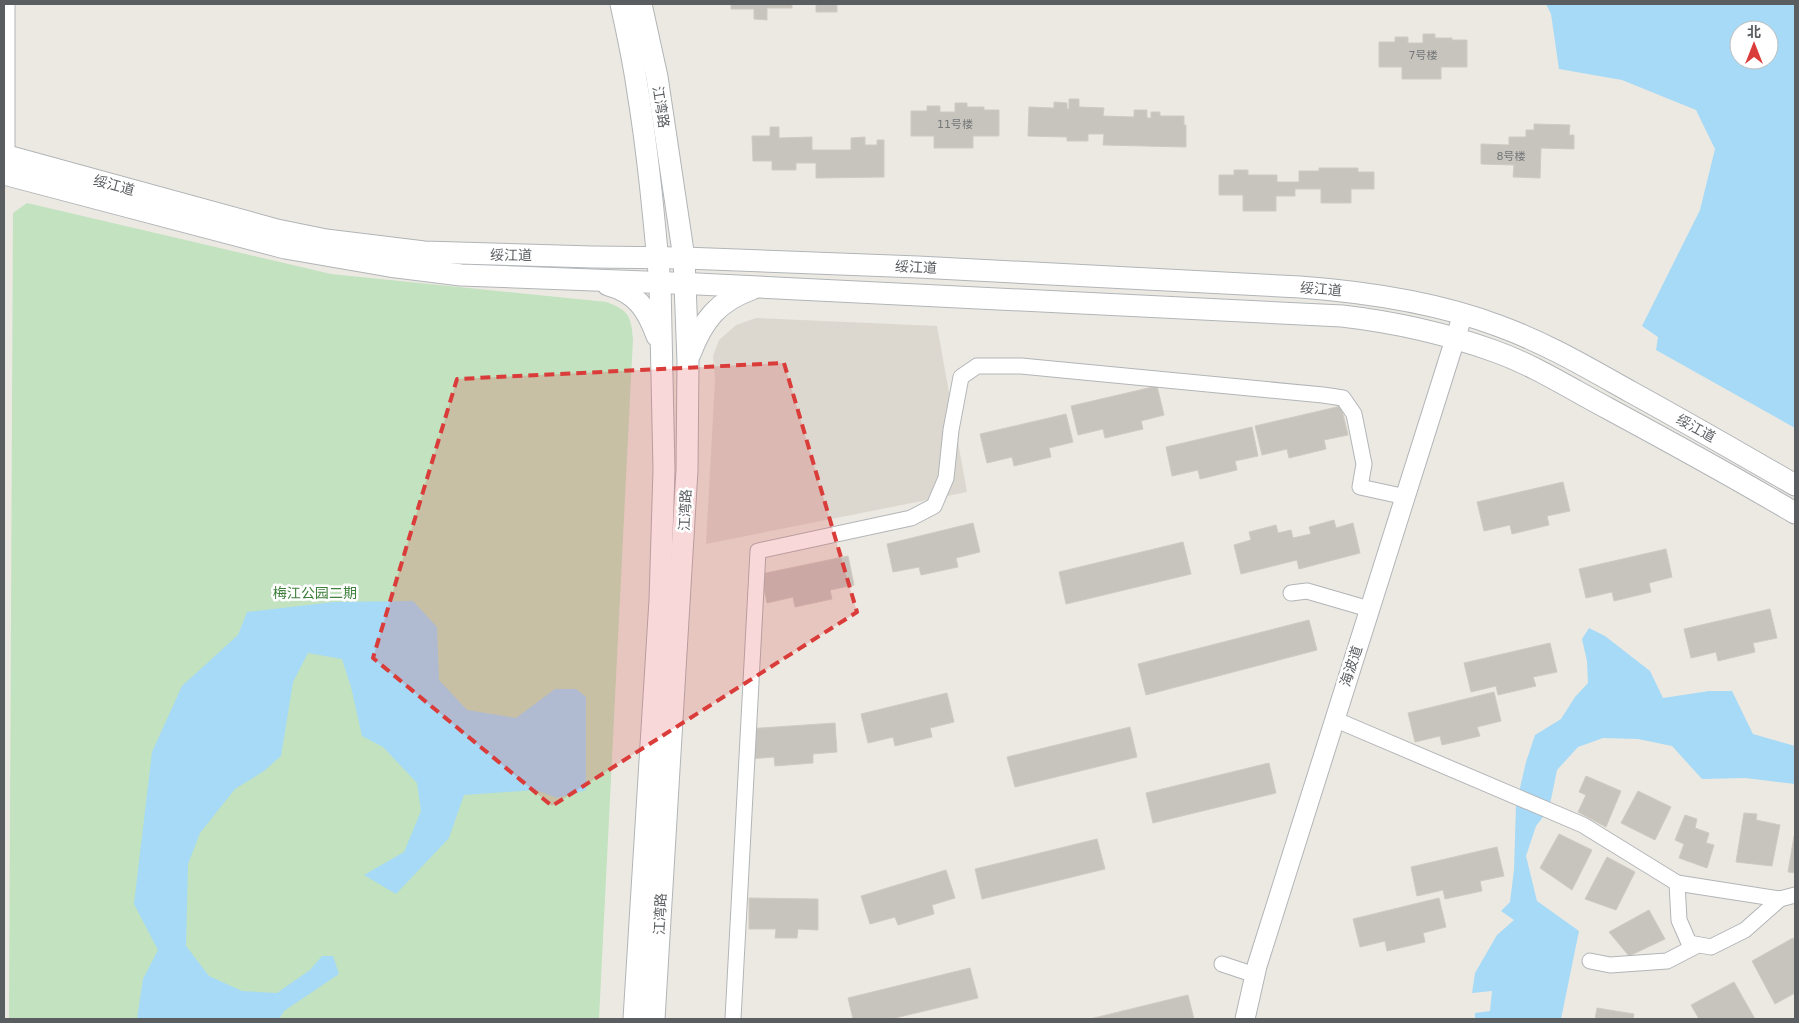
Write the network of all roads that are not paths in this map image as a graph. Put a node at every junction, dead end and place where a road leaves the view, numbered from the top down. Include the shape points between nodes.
1 (4, 4) edge
2 (621, 4) edge
3 (641, 4) edge
4 (4, 155) edge
5 (4, 170) edge
6 (4, 174) edge
7 (592, 257) junction
8 (658, 258) junction
9 (684, 258) junction
10 (756, 261) junction
11 (592, 281) junction
12 (657, 286) junction
13 (756, 287) junction
14 (689, 288) junction
15 (1463, 314) junction
16 (675, 318) junction
17 (1456, 338) junction
18 (662, 360) junction
19 (688, 362) junction
20 (1795, 485) edge
21 (1406, 497) junction
22 (1791, 510) edge
23 (1291, 593) dead end
24 (1369, 608) junction
25 (1334, 719) junction
26 (1677, 883) junction
27 (1795, 895) edge
28 (1780, 899) junction
29 (1698, 945) junction
30 (1590, 961) dead end
31 (1222, 964) dead end
32 (1255, 975) junction
33 (634, 1019) edge
34 (654, 1019) edge
35 (733, 1019) edge
36 (1245, 1019) edge

1 - 4 main road
2 - 8 main road, 江湾路 via 637,86
3 - 9 main road, 江湾路 via 657,77
4 - 5 main road
4 - 7 main road, 绥江道 via 277,230 326,240 424,252
6 - 11 main road, 绥江道 via 285,248 332,257 461,275
7 - 8 main road, 绥江道
7 - 12 main road via 620,266
8 - 9 main road, 绥江道
8 - 12 main road, 江湾路
9 - 10 main road, 绥江道
9 - 14 main road, 江湾路
10 - 14 main road via 733,267
10 - 15 main road, 绥江道 via 1344,290
11 - 12 main road, 绥江道
11 - 18 main road via 616,287 644,307 650,316
12 - 14 main road, 绥江道
12 - 16 main road
12 - 18 main road, 江湾路
13 - 14 main road, 绥江道
13 - 17 main road, 绥江道 via 1342,316 1412,326
13 - 19 main road via 738,294 715,310 699,334
14 - 16 main road
14 - 19 main road, 江湾路
15 - 17 street, 海波道
15 - 20 main road, 绥江道 via 1546,345
16 - 18 main road
16 - 19 main road
17 - 21 street, 海波道
17 - 22 main road, 绥江道 via 1533,368
18 - 33 main road, 江湾路 via 664,470 660,600
19 - 34 main road, 江湾路 via 686,480
21 - 24 street, 海波道
21 - 35 street via 1360,487 1364,464 1354,414 1343,398 1021,366 977,366 961,377 946,478 934,506 911,518 758,550
23 - 24 street via 1307,591
24 - 25 street, 海波道
25 - 26 street via 1584,825
25 - 32 street, 海波道
26 - 28 street
26 - 29 street via 1679,920 1689,943
27 - 28 street
28 - 29 street via 1745,930 1711,947
29 - 30 street via 1667,961 1610,965
31 - 32 street
32 - 36 street, 海波道

